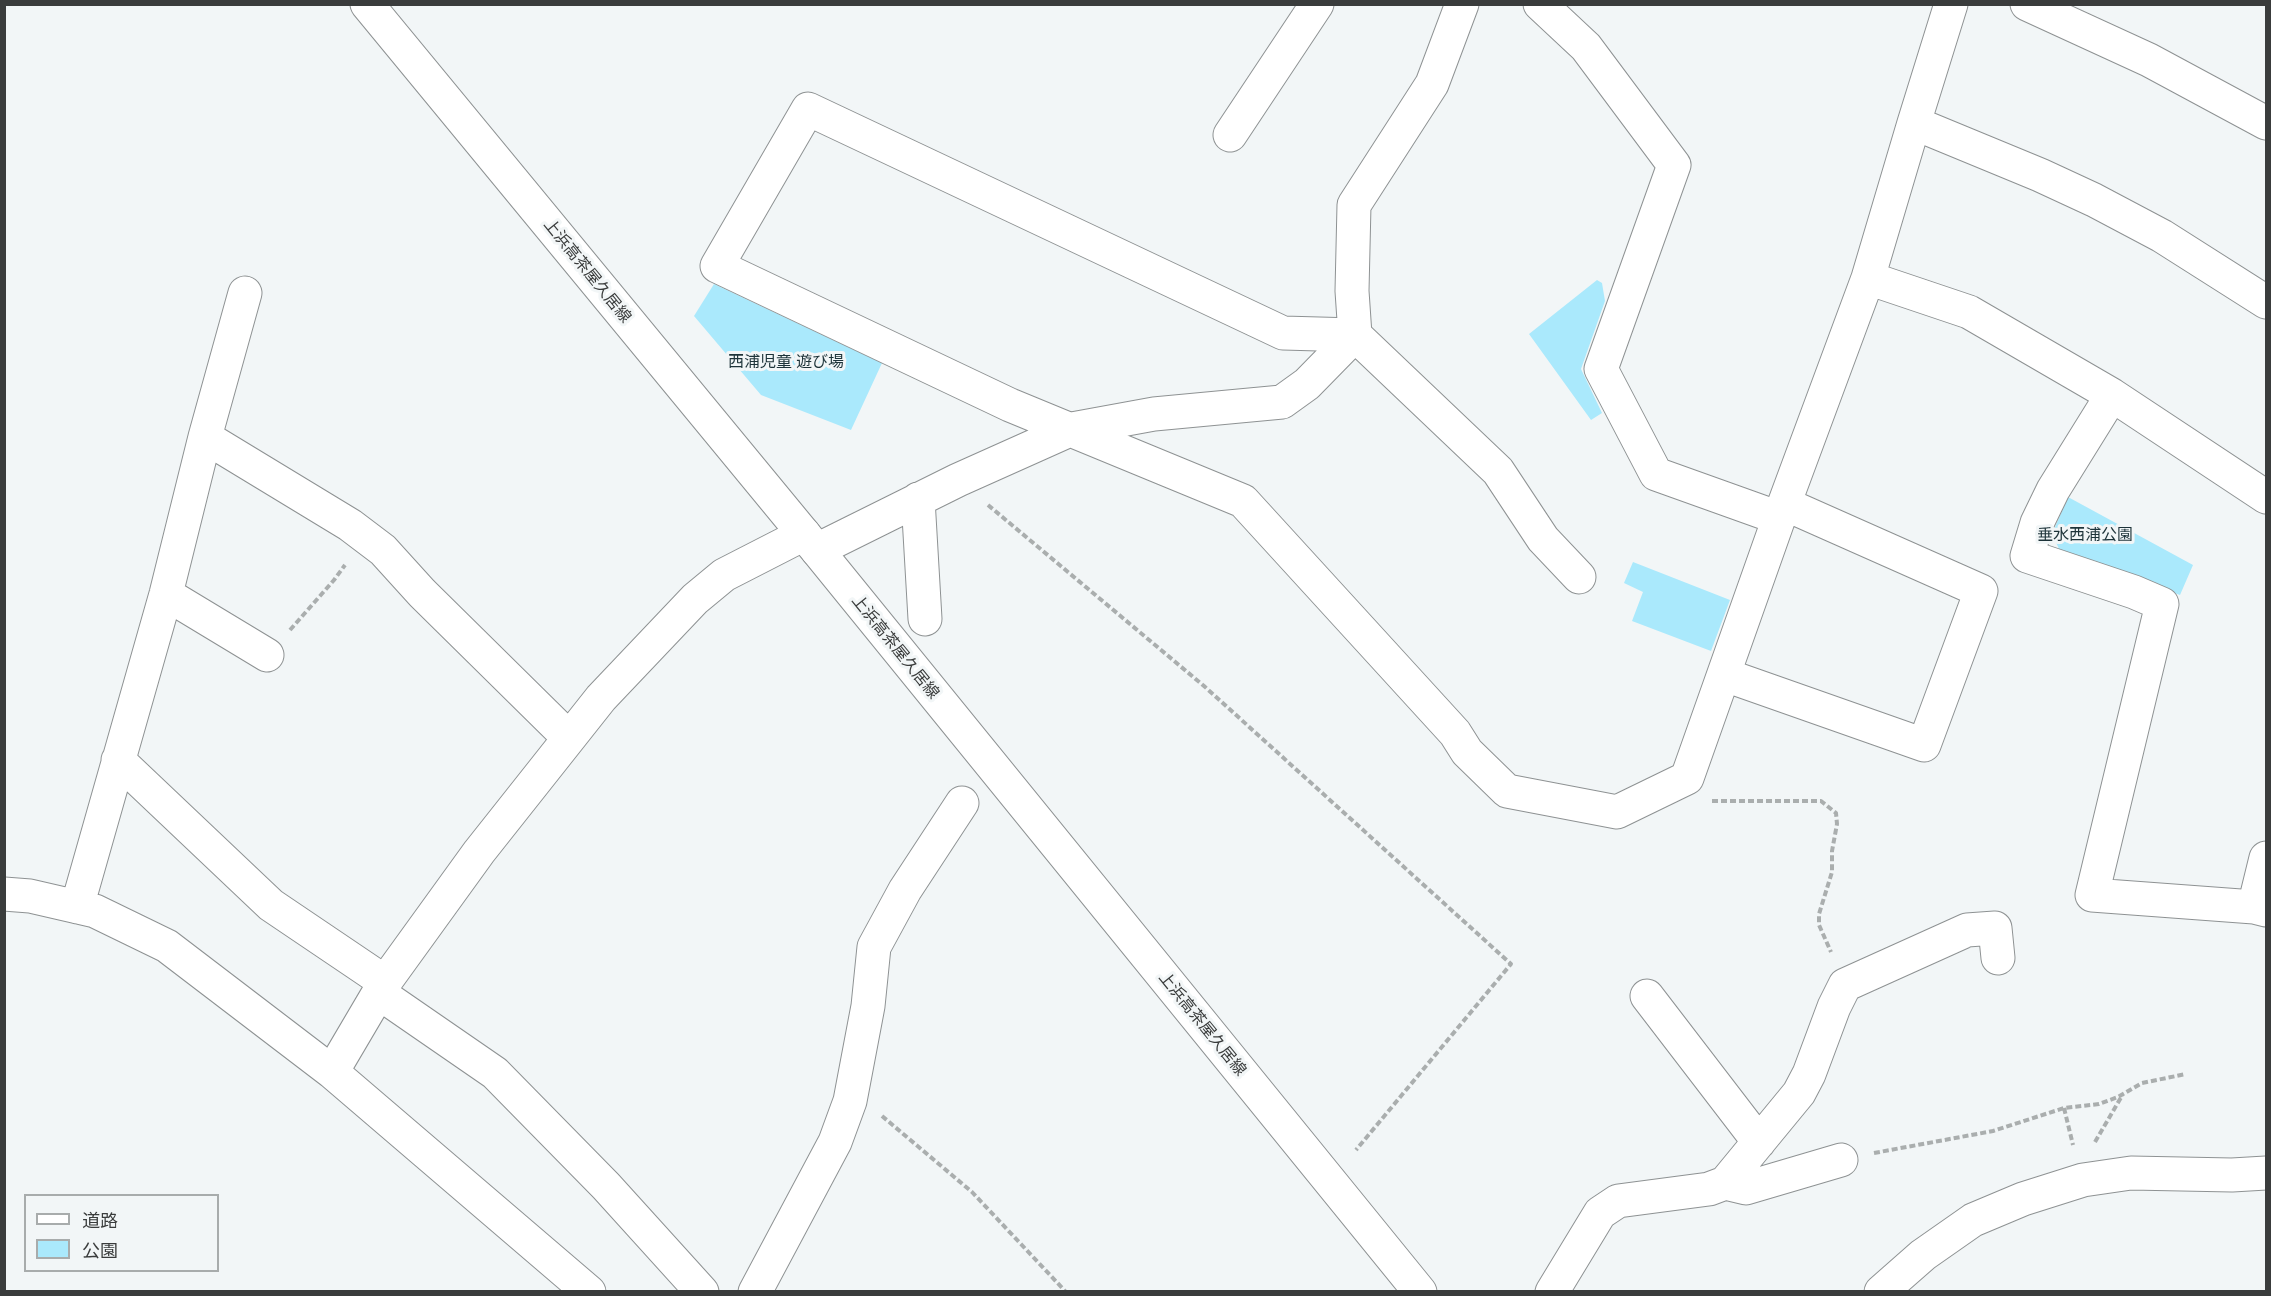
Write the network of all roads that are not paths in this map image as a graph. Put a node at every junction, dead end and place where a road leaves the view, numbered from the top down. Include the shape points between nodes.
1 (368, 4) edge
2 (1317, 4) edge
3 (1462, 4) edge
4 (1540, 4) edge
5 (1952, 4) edge
6 (2027, 4) edge
7 (1914, 123) junction
8 (2266, 123) edge
9 (1230, 135) dead end
10 (1868, 278) junction
11 (245, 293) dead end
12 (2266, 302) edge
13 (1355, 335) junction
14 (2112, 395) junction
15 (1072, 429) junction
16 (205, 437) junction
17 (2266, 497) edge
18 (918, 499) junction
19 (1782, 511) junction
20 (810, 542) junction
21 (1579, 577) dead end
22 (166, 594) junction
23 (925, 619) dead end
24 (267, 655) road end
25 (1725, 675) junction
26 (569, 738) junction
27 (118, 760) junction
28 (962, 803) dead end
29 (2266, 858) edge
30 (4, 894) edge
31 (77, 907) junction
32 (2260, 909) edge
33 (1998, 958) dead end
34 (382, 988) junction
35 (1647, 996) dead end
36 (332, 1072) junction
37 (1759, 1142) junction
38 (1841, 1160) road end
39 (2266, 1173) edge
40 (1725, 1183) junction
41 (589, 1292) edge
42 (702, 1292) edge
43 (755, 1292) edge
44 (1420, 1292) edge
45 (1552, 1292) edge
46 (1881, 1292) edge

1 - 20 street, 上浜高茶屋久居線
2 - 9 street
3 - 13 street via 1432,84 1354,205
4 - 19 street via 1586,47 1674,165 1601,369 1656,474
5 - 7 street
6 - 8 street via 2149,60
7 - 10 street
7 - 12 street via 2094,200 2162,236
10 - 14 street via 1969,312
10 - 19 street
11 - 16 street
13 - 15 street via 1307,384 1282,402 1154,414
13 - 15 street via 1283,333 808,109 717,266 1010,405
13 - 21 street via 1498,471 1543,539
14 - 17 street
14 - 32 street via 2053,490 2027,556 2162,604 2092,895
15 - 18 street
15 - 25 street via 1243,501 1455,733 1467,752 1507,791 1617,812 1687,778
16 - 22 street
16 - 26 street via 383,550
18 - 20 street
18 - 23 street
19 - 25 street
19 - 25 street via 1981,591 1924,745
20 - 26 street via 724,575 695,599 601,698
20 - 44 street, 上浜高茶屋久居線
22 - 24 street
22 - 27 street
26 - 34 street via 479,852
27 - 31 street
27 - 34 street via 271,905
28 - 43 street via 905,890 874,947 868,1006 850,1101 836,1142
29 - 32 street
30 - 31 street
31 - 36 street via 95,911 167,946
33 - 37 street via 1995,928 1967,930 1845,985 1804,1084
34 - 36 street
34 - 42 street via 495,1073 606,1186
35 - 37 street
36 - 41 street
37 - 40 street
38 - 40 street via 1746,1188
39 - 46 street via 2131,1173 2088,1167 1973,1220 1923,1255
40 - 45 street via 1708,1189 1618,1201 1600,1213

